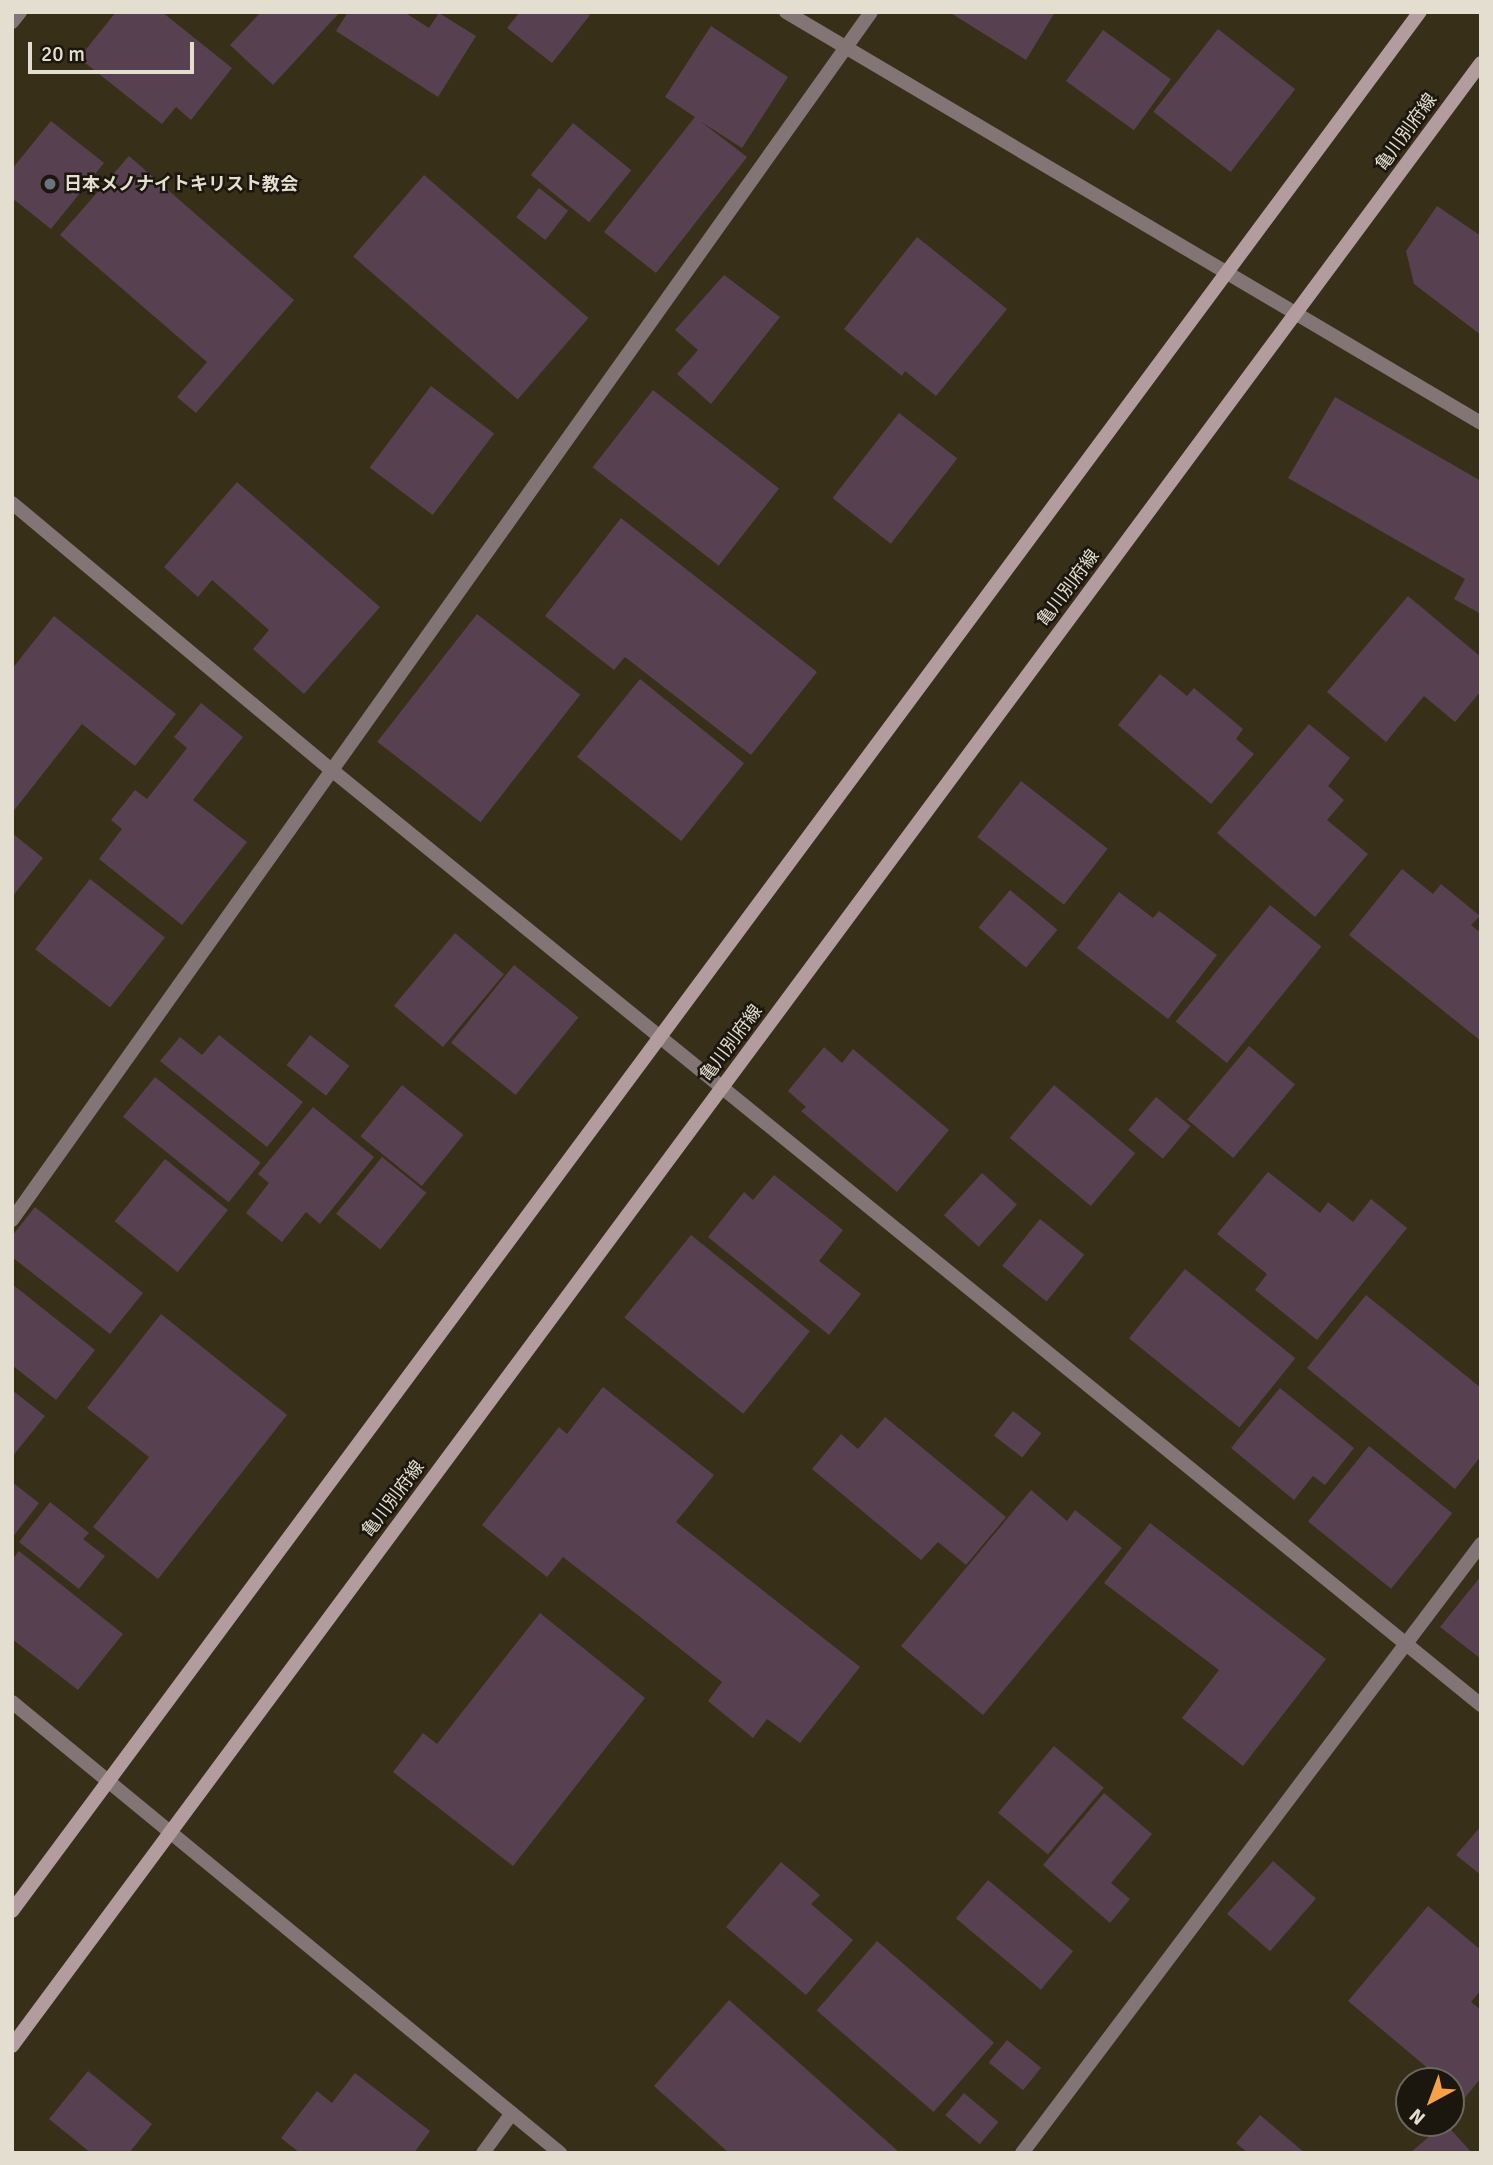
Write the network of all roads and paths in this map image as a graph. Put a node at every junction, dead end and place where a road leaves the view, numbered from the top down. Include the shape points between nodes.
1 (20, 12) edge
2 (786, 12) edge
3 (871, 12) edge
4 (1420, 12) edge
5 (12, 22) edge
6 (845, 49) junction
7 (1481, 63) edge
8 (1226, 273) junction
9 (1295, 314) junction
10 (1481, 423) edge
11 (12, 503) edge
12 (333, 771) junction
13 (660, 1038) junction
14 (721, 1088) junction
15 (12, 1220) edge
16 (1481, 1544) edge
17 (1404, 1644) junction
18 (12, 1702) edge
19 (1481, 1705) edge
20 (108, 1782) junction
21 (170, 1833) junction
22 (12, 1911) edge
23 (12, 2046) edge
24 (512, 2113) junction
25 (483, 2153) edge
26 (559, 2153) edge
27 (1022, 2153) edge

1 - 5 street
2 - 6 street
3 - 6 street
4 - 8 main road
6 - 8 street
6 - 12 street
7 - 9 main road, 亀川別府線
8 - 9 street
8 - 13 main road
9 - 10 street
9 - 14 main road, 亀川別府線
11 - 12 street
12 - 13 street
12 - 15 street
13 - 14 street
13 - 20 main road
14 - 17 street
14 - 21 main road, 亀川別府線
16 - 17 street
17 - 19 street
17 - 27 street
18 - 20 street
20 - 21 street
20 - 22 main road
21 - 23 main road, 亀川別府線
21 - 24 street
24 - 25 street
24 - 26 street

